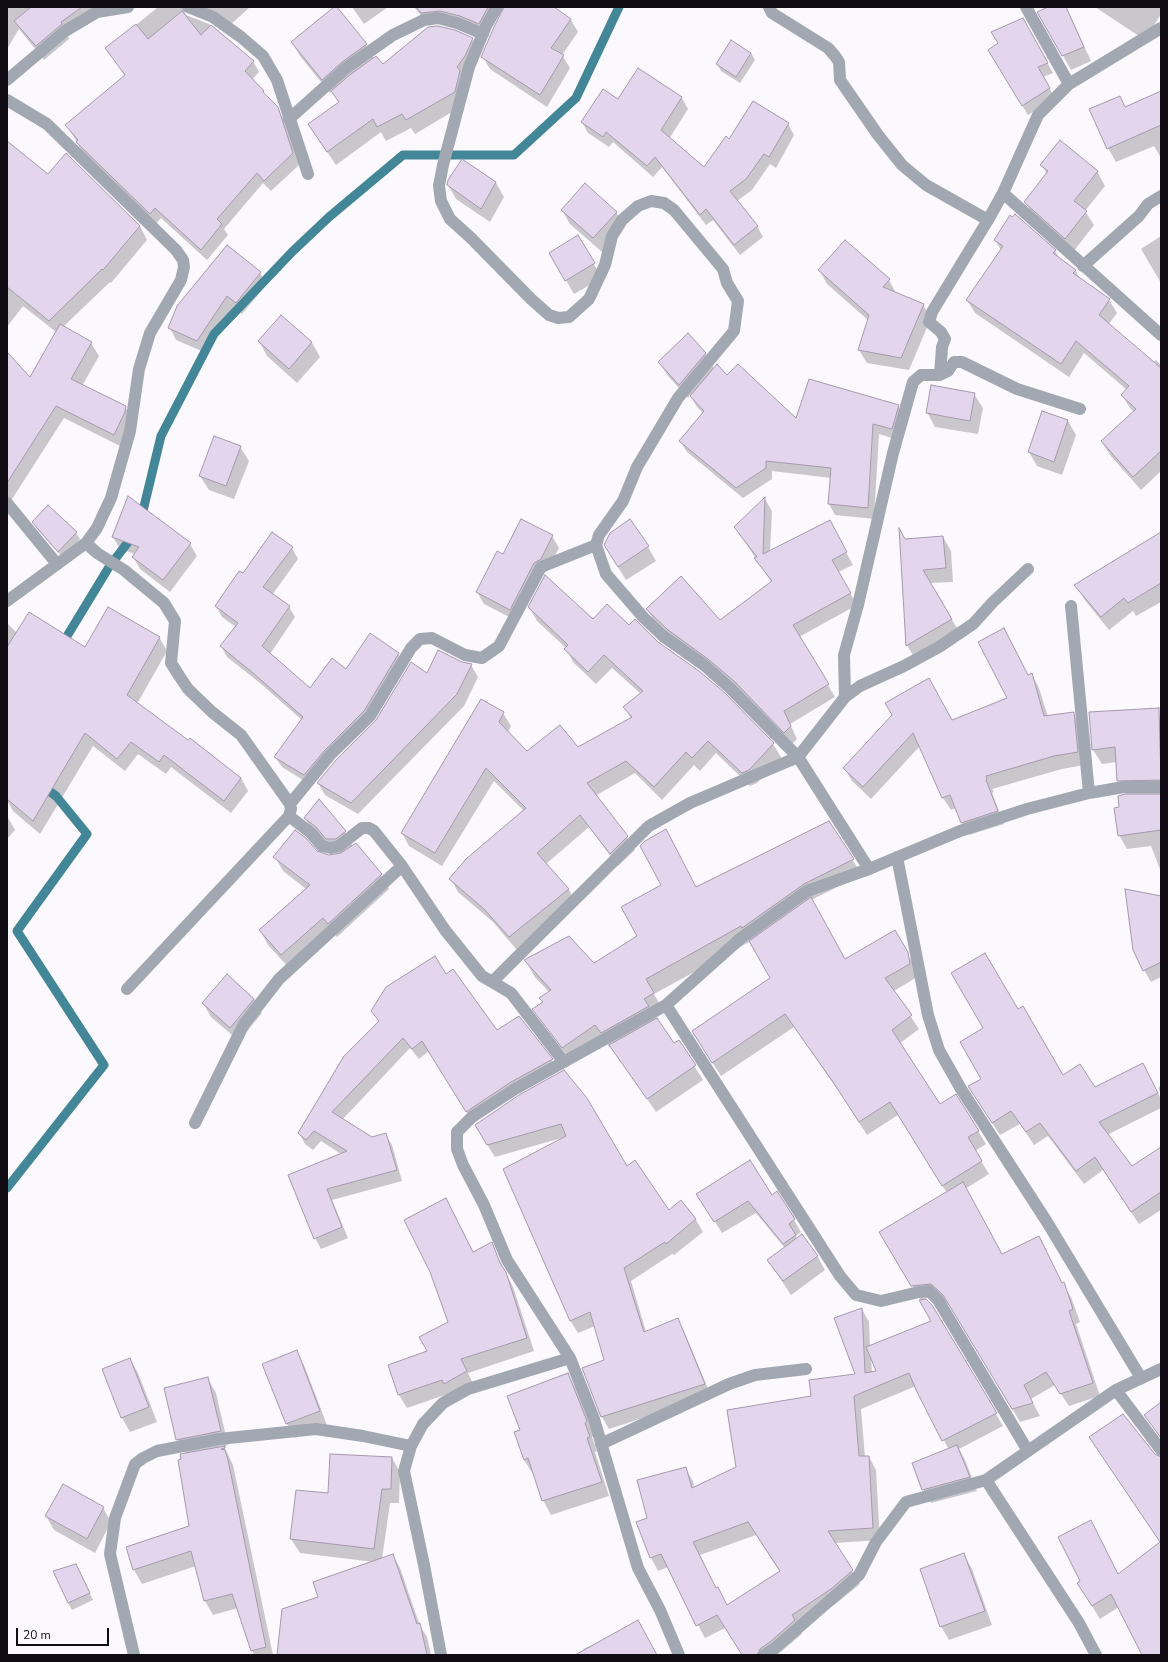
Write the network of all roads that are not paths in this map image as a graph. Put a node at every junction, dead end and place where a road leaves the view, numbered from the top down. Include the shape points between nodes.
1 (128, 7) edge
2 (188, 7) edge
3 (497, 7) edge
4 (769, 7) edge
5 (1026, 7) edge
6 (1161, 28) edge
7 (483, 34) junction
8 (7, 80) edge
9 (1069, 84) junction
10 (7, 100) edge
11 (289, 119) junction
12 (308, 174) dead end
13 (1003, 193) junction
14 (1161, 196) edge
15 (988, 220) junction
16 (1083, 266) junction
17 (1161, 335) edge
18 (940, 375) junction
19 (1080, 409) dead end
20 (7, 503) edge
21 (86, 543) junction
22 (596, 545) junction
23 (57, 564) junction
24 (1028, 570) dead end
25 (7, 601) edge
26 (1071, 606) dead end
27 (845, 697) junction
28 (798, 757) junction
29 (1161, 787) edge
30 (1089, 793) junction
31 (290, 810) junction
32 (897, 857) junction
33 (402, 866) junction
34 (869, 869) junction
35 (492, 982) junction
36 (127, 989) dead end
37 (666, 1005) junction
38 (564, 1062) junction
39 (196, 1123) dead end
40 (570, 1358) junction
41 (806, 1369) dead end
42 (1161, 1369) edge
43 (1141, 1378) junction
44 (1116, 1390) junction
45 (601, 1444) junction
46 (411, 1446) junction
47 (1161, 1450) edge
48 (1028, 1451) junction
49 (986, 1480) junction
50 (134, 1655) edge
51 (441, 1655) edge
52 (679, 1655) edge
53 (764, 1655) edge
54 (1096, 1655) edge

1 - 8 street via 97,12 64,31
2 - 11 street via 213,17 263,56 277,80
3 - 7 street
4 - 15 street via 772,13 828,48 835,56 839,62 840,80 902,165 926,185
5 - 9 street
6 - 9 street
7 - 11 street via 438,18 424,20 393,35 346,68
7 - 22 street via 469,67 439,186 450,219 531,299 549,315 558,318 569,317 589,299 604,265 612,236 622,220 638,206 651,201 664,203 674,210 723,269 738,301 734,331 678,398 638,467 622,501 599,535
9 - 13 street via 1038,115
10 - 21 street via 47,124 176,250 183,260 184,267 180,280 150,333 140,369 130,432 111,498 97,528
11 - 12 street
13 - 15 street
13 - 16 street
14 - 16 street via 1148,204
15 - 18 street via 930,317 929,322 945,339
16 - 17 street
18 - 19 street via 948,371 954,362 962,362 1017,389
18 - 27 street via 921,374 913,382 844,655
20 - 23 street
21 - 23 street
21 - 31 street via 164,603 175,621 170,663 188,689 241,735
22 - 28 street via 606,574 644,618 730,688
22 - 31 street via 542,567 499,646 482,658 465,655 432,638 420,639 411,648 370,716 330,755
23 - 25 street
24 - 27 street via 973,624 939,647 860,686
26 - 30 street
27 - 28 street
28 - 34 street
28 - 35 street via 690,803 649,826
29 - 30 street via 1124,787
30 - 32 street via 1027,809 960,831
31 - 33 street via 322,846 339,846 362,828 369,828
31 - 36 street
32 - 34 street
32 - 43 street via 928,1015 939,1050
33 - 35 street via 445,930 482,976
33 - 39 street via 279,979 244,1024
34 - 37 street via 807,891 741,938
35 - 38 street via 512,993
37 - 38 street
37 - 48 street via 840,1276 856,1295 881,1301 929,1291 938,1300
38 - 40 street via 472,1117 457,1132 457,1149 462,1165 484,1205 507,1260
40 - 45 street
40 - 46 street via 468,1389 442,1403 423,1424
41 - 45 street via 755,1375 729,1384
42 - 43 street
43 - 44 street
44 - 47 street
44 - 48 street
45 - 52 street via 638,1568
46 - 50 street via 316,1429 219,1439 157,1451 142,1458 135,1464 115,1518 110,1554
46 - 51 street via 404,1471
48 - 49 street
49 - 53 street via 906,1502 876,1542 859,1575
49 - 54 street via 1079,1623

